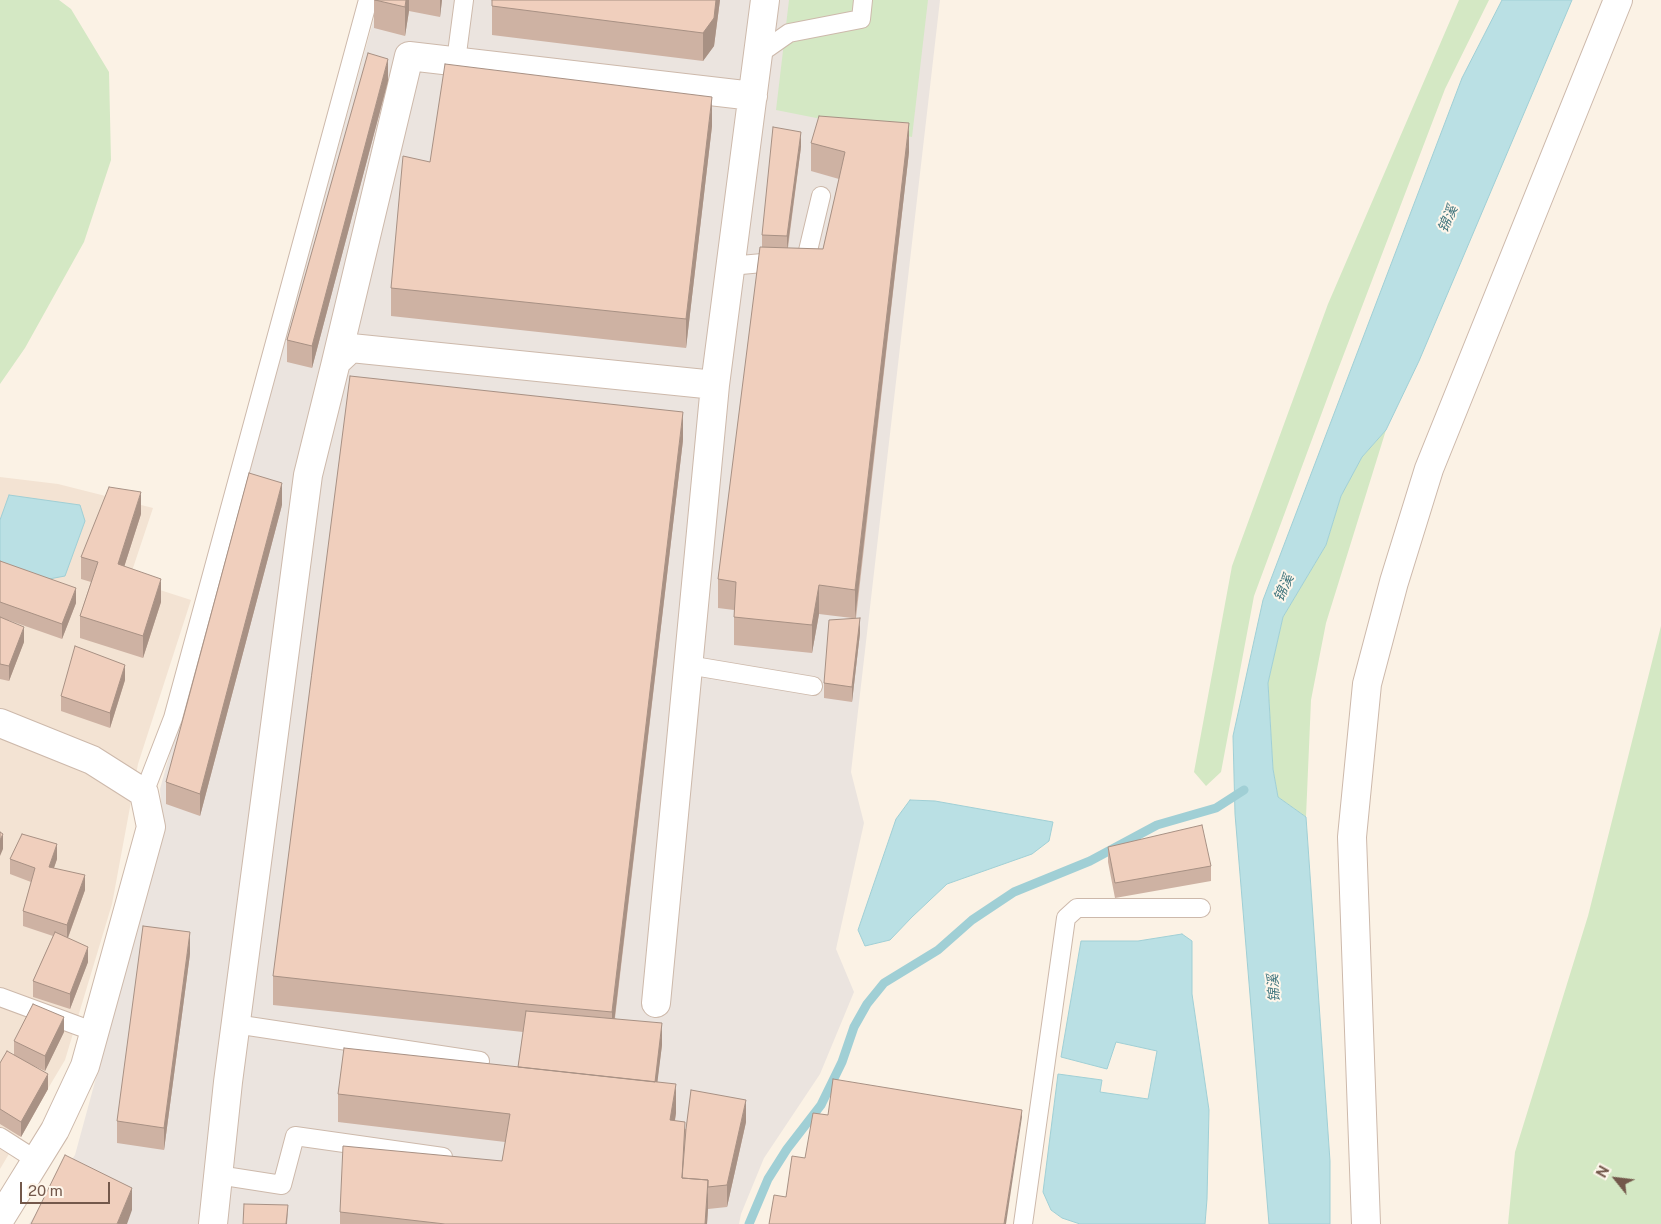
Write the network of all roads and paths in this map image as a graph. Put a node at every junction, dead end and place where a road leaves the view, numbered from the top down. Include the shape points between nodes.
1 (368, 0) edge
2 (464, 0) edge
3 (765, 0) edge
4 (863, 0) edge
5 (1618, 0) edge
6 (759, 54) junction
7 (456, 61) junction
8 (753, 96) junction
9 (821, 196) dead end
10 (730, 266) junction
11 (336, 362) junction
12 (715, 385) junction
13 (688, 665) junction
14 (813, 686) dead end
15 (0, 723) edge
16 (144, 793) junction
17 (1201, 908) dead end
18 (0, 997) edge
19 (656, 1002) dead end
20 (236, 1024) junction
21 (95, 1032) junction
22 (480, 1061) edge
23 (0, 1137) edge
24 (461, 1159) edge
25 (36, 1160) junction
26 (218, 1176) junction
27 (0, 1219) edge
28 (213, 1224) edge
29 (1023, 1224) edge
30 (1366, 1224) edge

1 - 16 lane via 173,718
2 - 7 lane
3 - 6 street
4 - 6 lane via 861,19 789,33
5 - 30 street via 1429,468 1367,684 1352,837
6 - 8 street
7 - 8 street
7 - 11 street via 409,56
8 - 10 street
9 - 10 lane via 806,259
10 - 12 street
11 - 12 street via 351,348
11 - 20 street via 308,475
12 - 13 street
13 - 14 lane
13 - 19 street
15 - 16 street via 92,760
16 - 21 street via 151,827
17 - 29 lane via 1077,908 1066,918
18 - 21 lane
20 - 22 lane
20 - 26 street
21 - 25 street via 85,1066 55,1130
23 - 25 lane
24 - 26 lane via 295,1136 282,1185
25 - 27 street
26 - 28 street

